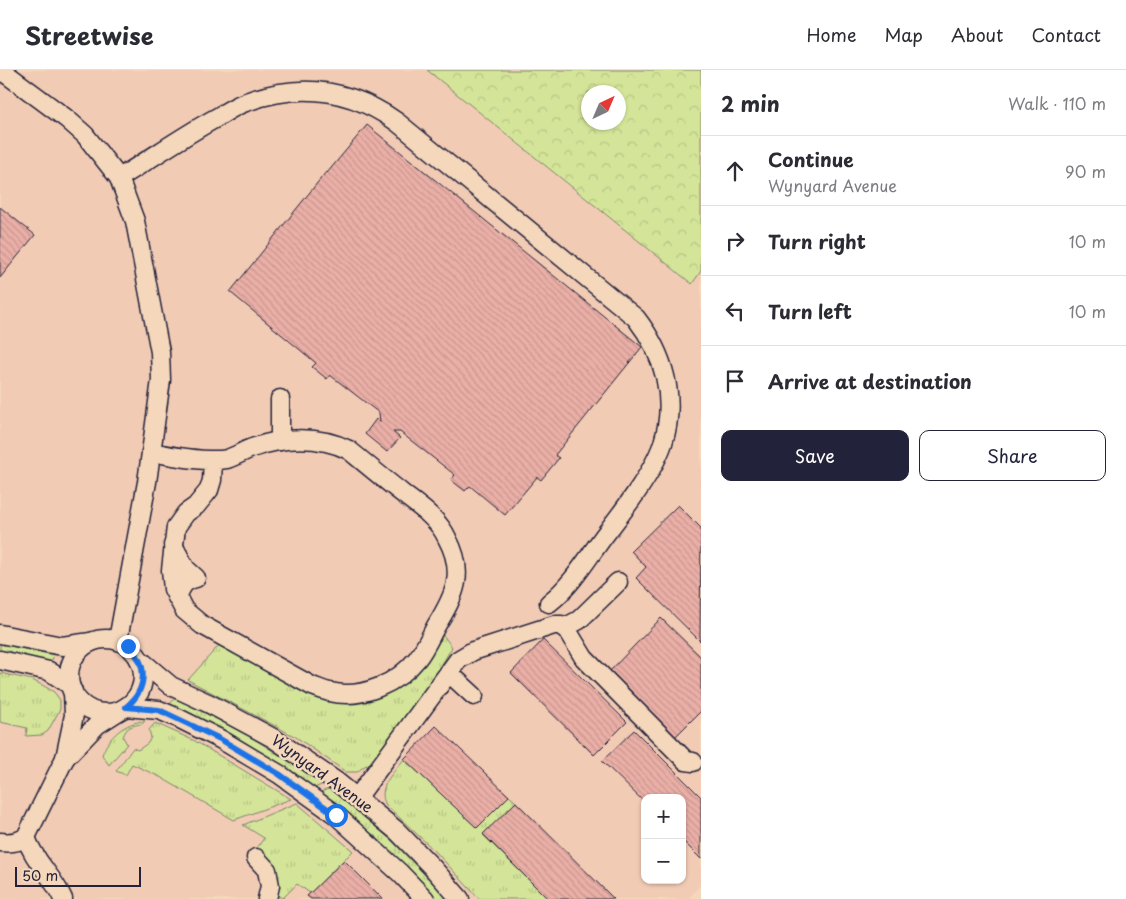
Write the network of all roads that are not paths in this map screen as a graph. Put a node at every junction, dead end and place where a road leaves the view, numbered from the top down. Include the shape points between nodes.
1 (2, 70) edge
2 (119, 178) junction
3 (280, 399) dead end
4 (280, 440) junction
5 (151, 452) junction
6 (212, 460) junction
7 (173, 545) junction
8 (618, 582) dead end
9 (177, 598) junction
10 (549, 603) dead end
11 (564, 628) junction
12 (0, 634) edge
13 (118, 640) junction
14 (91, 642) junction
15 (139, 659) junction
16 (0, 660) edge
17 (449, 673) junction
18 (72, 688) junction
19 (474, 696) dead end
20 (124, 708) junction
21 (65, 758) junction
22 (693, 762) dead end
23 (357, 798) junction
24 (26, 837) junction
25 (0, 842) edge
26 (256, 858) dead end
27 (63, 899) edge
28 (268, 899) edge
29 (425, 899) edge
30 (460, 899) edge

1 - 2 street via 68,119
2 - 5 street via 135,221 160,352 161,380
2 - 10 street via 244,102 295,90 349,97 372,106 397,122 636,318 656,349 667,382 669,402 663,444 624,509 563,592
3 - 4 street
4 - 6 street via 228,458
4 - 9 street via 322,441 349,450 434,519 447,537 454,554 455,588 450,604 418,658 388,684 369,691 331,693 312,686 202,625 184,610
5 - 6 street
5 - 13 street
6 - 7 street via 209,490 176,527
7 - 9 street via 171,570
7 - 9 street via 186,569 196,578 187,580
8 - 11 street via 578,620
11 - 17 street via 554,625 473,651 458,660
11 - 22 street via 584,658 686,761
12 - 14 street via 62,646
13 - 14 street via 105,638
13 - 15 street
14 - 18 street via 78,652 72,662 69,674
15 - 20 street via 143,682 136,699
15 - 23 street, Wynyard Avenue via 171,686 273,738
16 - 18 street via 49,671
17 - 19 street
17 - 23 street
18 - 20 street via 80,701 96,711
18 - 21 street via 74,715
20 - 21 street via 97,725
20 - 29 street, Wynyard Avenue via 159,710 178,718 279,774 336,815
21 - 24 street
23 - 30 street, Wynyard Avenue via 397,831
24 - 25 street via 14,842
24 - 27 street via 30,851
26 - 28 street via 267,870

